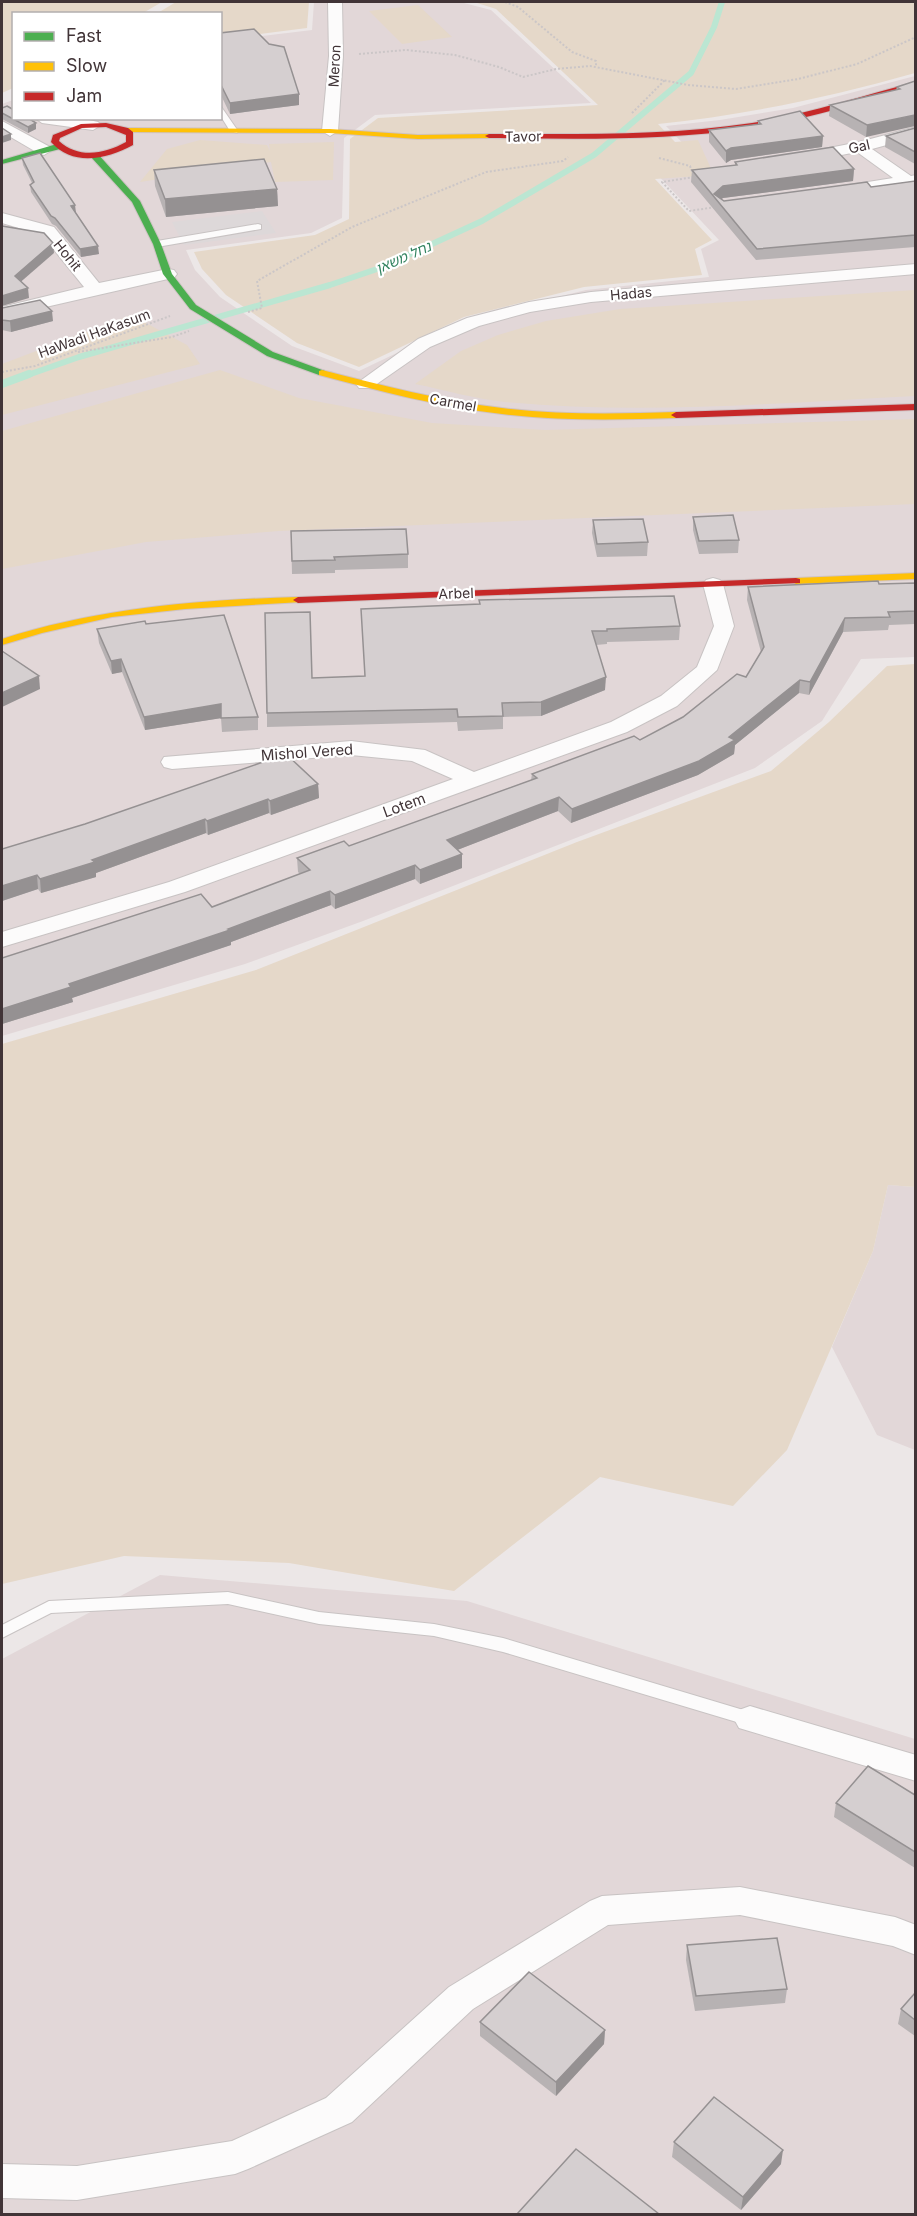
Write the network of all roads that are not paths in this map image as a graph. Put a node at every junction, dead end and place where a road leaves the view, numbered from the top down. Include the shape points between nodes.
1 (336, 2) edge
2 (915, 84) edge
3 (222, 110) edge
4 (43, 120) edge
5 (53, 120) edge
6 (93, 124) junction
7 (2, 126) edge
8 (125, 130) junction
9 (234, 131) junction
10 (330, 131) junction
11 (915, 132) edge
12 (53, 145) junction
13 (860, 147) junction
14 (94, 155) junction
15 (791, 160) edge
16 (2, 162) edge
17 (912, 181) edge
18 (816, 193) edge
19 (2, 218) edge
20 (258, 227) dead end
21 (157, 244) junction
22 (915, 270) edge
23 (168, 274) junction
24 (95, 289) junction
25 (2, 312) edge
26 (364, 384) junction
27 (915, 407) edge
28 (915, 576) edge
29 (713, 584) junction
30 (2, 642) edge
31 (172, 762) dead end
32 (473, 780) junction
33 (2, 940) edge
34 (2, 1632) edge
35 (750, 1719) joint
36 (915, 1768) edge
37 (915, 1940) edge
38 (2, 2181) edge

1 - 10 street, Meron
2 - 10 street, Tavor via 753,125 660,135 418,137
3 - 9 lane
4 - 12 street
5 - 6 street
6 - 8 street, Tavor
6 - 12 street via 70,129
7 - 12 street
8 - 9 street, Tavor
8 - 14 street via 130,134 130,143 117,151
9 - 10 street, Tavor
11 - 13 street, Gal
12 - 14 street via 72,154
12 - 16 street
13 - 15 street, Gal
13 - 17 street
14 - 21 street, Carmel via 136,201
17 - 18 street
19 - 24 street, Hohit via 48,231
20 - 21 lane
21 - 23 street, Carmel
22 - 26 street, Hadas via 591,297 530,306 473,322 424,343
23 - 24 street
23 - 26 street, Carmel via 193,308 270,354
24 - 25 street
26 - 27 street, Carmel via 466,406 529,414 622,417
28 - 29 street, Arbel
29 - 30 street, Arbel via 181,604 102,614 44,627
29 - 32 street, Lotem via 724,626 706,670 669,701 619,727
31 - 32 street, Mishol Vered via 351,748 417,755
32 - 33 street, Lotem via 177,887
34 - 35 lane via 49,1607 228,1598 319,1618 434,1630 480,1640
35 - 36 street
37 - 38 street via 895,1932 740,1901 602,1911 461,1998 339,2110 236,2157 77,2183

